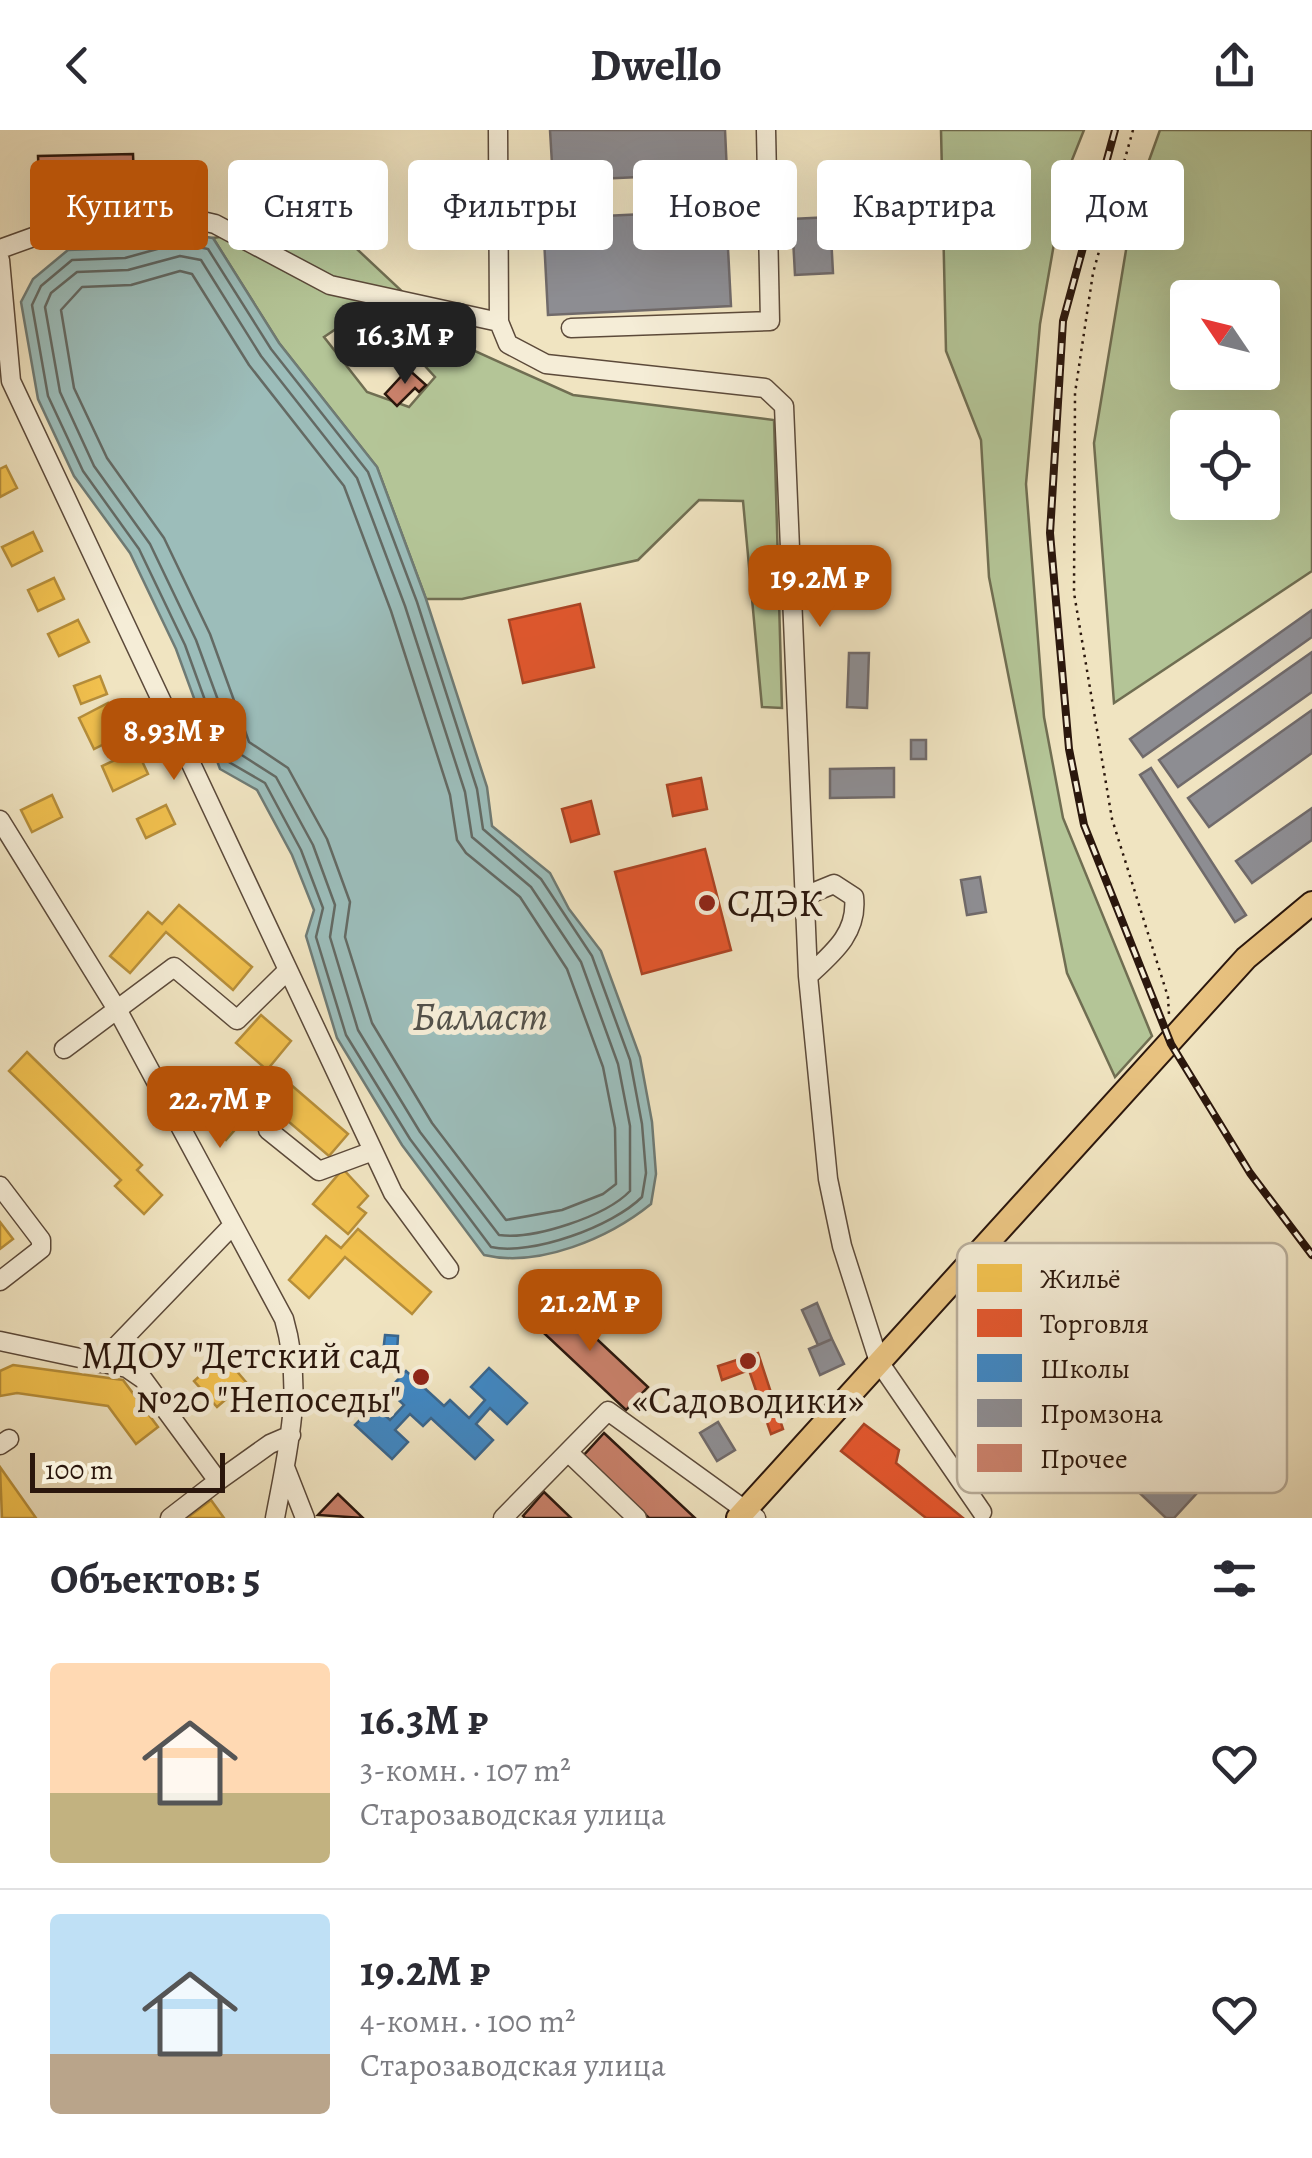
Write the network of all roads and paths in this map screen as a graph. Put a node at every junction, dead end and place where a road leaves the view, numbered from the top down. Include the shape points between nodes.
1 (498, 130) edge
2 (766, 130) edge
3 (1133, 130) edge
4 (0, 250) edge
5 (0, 260) edge
6 (499, 322) junction
7 (571, 328) dead end
8 (4, 364) edge
9 (0, 820) edge
10 (808, 895) junction
11 (1312, 904) edge
12 (288, 970) junction
13 (808, 976) junction
14 (118, 1011) junction
15 (1174, 1040) junction
16 (64, 1049) dead end
17 (268, 1130) dead end
18 (373, 1151) junction
19 (0, 1186) edge
20 (233, 1226) junction
21 (989, 1243) edge
22 (449, 1268) dead end
23 (957, 1278) edge
24 (0, 1281) edge
25 (0, 1341) edge
26 (880, 1362) junction
27 (100, 1363) junction
28 (291, 1435) junction
29 (568, 1452) junction
30 (285, 1467) junction
31 (957, 1475) edge
32 (218, 1482) junction
33 (969, 1493) edge
34 (982, 1512) dead end
35 (747, 1515) edge
36 (507, 1517) edge
37 (170, 1518) edge
38 (275, 1518) edge
39 (305, 1518) edge
40 (637, 1518) edge

1 - 6 street
2 - 7 street via 770,322
3 - 15 path via 1093,273 1075,393 1074,592 1112,819 1168,997
4 - 6 street via 75,222 185,218 215,224 330,285
5 - 8 street
6 - 10 street via 508,344 546,364 765,388 782,401
8 - 12 street
9 - 14 street
10 - 13 street
10 - 13 street via 834,884 854,897 856,914 850,934
11 - 15 main road via 1246,958
12 - 14 street via 237,1020 174,967
12 - 18 street
13 - 26 street via 828,1179
14 - 16 street
14 - 20 street
15 - 21 main road
17 - 18 street via 319,1171
18 - 22 street via 393,1193
19 - 24 street via 41,1240 37,1254
20 - 27 street
20 - 28 street via 284,1319 293,1351
23 - 26 main road
25 - 27 street
26 - 31 street
26 - 35 main road
27 - 32 street via 144,1378
28 - 30 street
28 - 32 street
29 - 35 street via 608,1411
29 - 36 street
29 - 40 street
30 - 38 street
30 - 39 street
32 - 37 street
33 - 34 street

